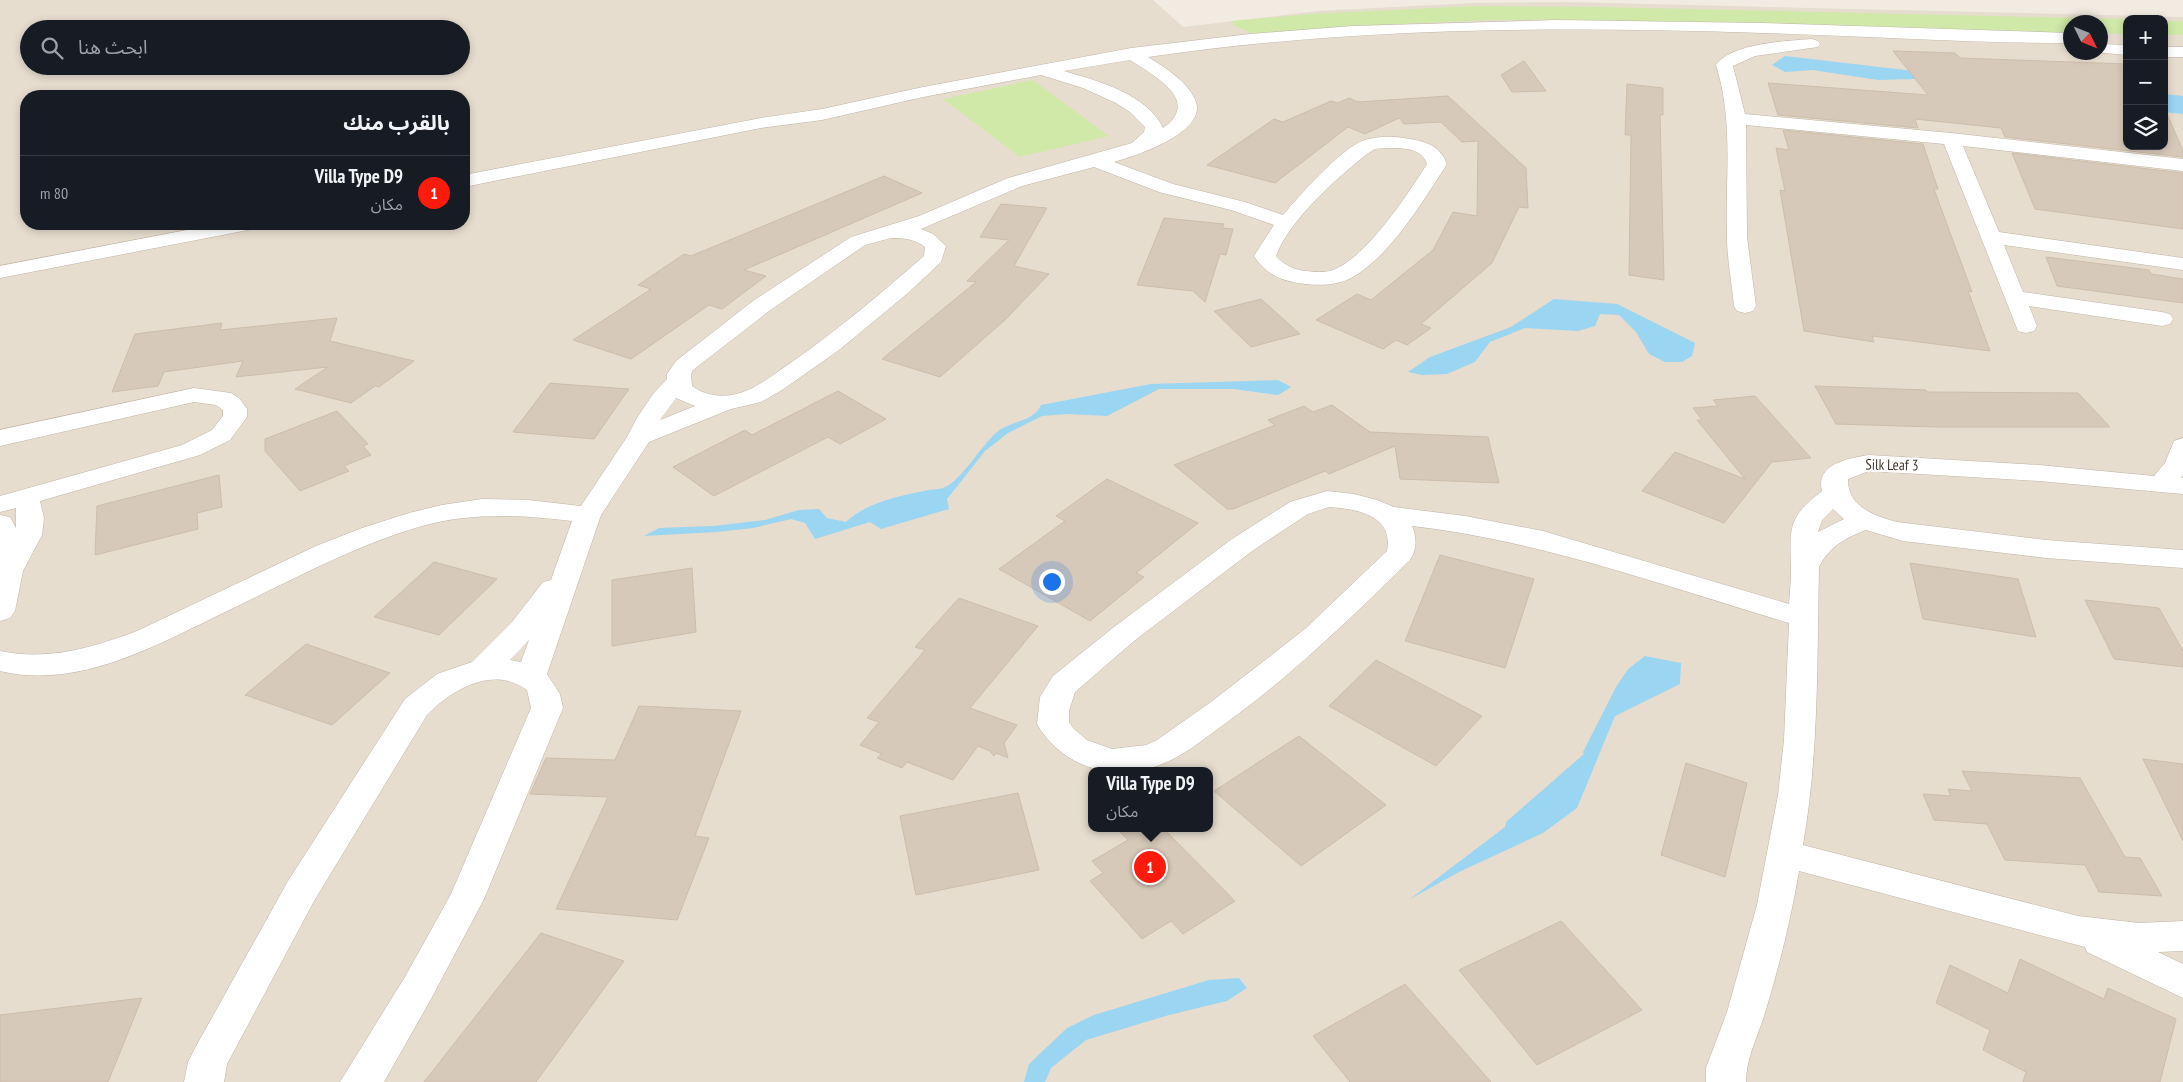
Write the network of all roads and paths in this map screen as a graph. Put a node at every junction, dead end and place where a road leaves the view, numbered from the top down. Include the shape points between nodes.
1 (2063, 38) edge
2 (2108, 38) edge
3 (2123, 39) edge
4 (2168, 40) edge
5 (2183, 40) edge
6 (1179, 47) junction
7 (2063, 48) edge
8 (2108, 49) edge
9 (2123, 50) edge
10 (2168, 52) edge
11 (2183, 52) edge
12 (1131, 53) junction
13 (1041, 69) junction
14 (1156, 71) junction
15 (1185, 119) junction
16 (1739, 119) junction
17 (1151, 120) junction
18 (1951, 139) junction
19 (1139, 147) junction
20 (1094, 161) junction
21 (2183, 165) edge
22 (470, 180) edge
23 (1238, 206) junction
24 (1302, 207) junction
25 (949, 213) junction
26 (1287, 223) junction
27 (217, 230) edge
28 (890, 232) junction
29 (1991, 237) junction
30 (931, 241) junction
31 (2183, 264) edge
32 (0, 272) edge
33 (2015, 297) junction
34 (1745, 306) dead end
35 (2162, 319) dead end
36 (2026, 326) dead end
37 (678, 382) junction
38 (725, 402) junction
39 (640, 437) junction
40 (0, 438) edge
41 (2183, 446) edge
42 (2171, 485) edge
43 (1835, 494) junction
44 (26, 497) junction
45 (0, 504) edge
46 (588, 515) junction
47 (1388, 515) junction
48 (1867, 521) junction
49 (0, 523) edge
50 (2183, 559) edge
51 (1805, 567) junction
52 (568, 568) junction
53 (11, 569) junction
54 (0, 611) edge
55 (1804, 618) junction
56 (0, 661) edge
57 (481, 671) junction
58 (531, 676) junction
59 (1786, 854) junction
60 (2078, 931) junction
61 (2183, 936) edge
62 (2183, 982) edge
63 (1720, 1077) edge
64 (204, 1082) edge
65 (360, 1082) edge

1 - 6 street via 1481,25 1326,33
2 - 3 street
4 - 5 street
6 - 12 street
6 - 14 street via 1161,62
7 - 16 street via 1854,42 1744,54 1724,65
8 - 9 street
10 - 11 street
12 - 13 street
12 - 14 street
13 - 17 street via 1089,84 1138,109
13 - 22 street via 792,121 761,123
14 - 15 street via 1186,98
15 - 17 street
15 - 19 street via 1168,134
16 - 18 street
16 - 34 street via 1737,238
17 - 19 street via 1153,134
18 - 21 street
18 - 29 street
19 - 20 street
20 - 23 street via 1166,188
20 - 25 street via 1017,181
23 - 24 street
23 - 26 street
24 - 26 street
24 - 26 street via 1366,146 1385,142 1408,144 1426,150 1437,159 1437,164 1404,213 1371,250 1343,274 1321,279 1307,278 1274,268 1266,250
25 - 28 street
25 - 30 street
27 - 32 street
28 - 30 street via 914,234
28 - 37 street via 858,240 780,292 684,366
29 - 31 street
29 - 33 street
30 - 38 street via 936,246 934,258 835,342 766,390
33 - 35 street
33 - 36 street
37 - 38 street via 680,389 697,400
37 - 39 street via 653,411
38 - 39 street
39 - 46 street
40 - 44 street via 194,396 222,398 235,409 235,417 221,435 191,450
41 - 42 street
42 - 43 street, Silk Leaf 3 via 1869,463 1855,465 1835,475
43 - 48 street via 1852,513
43 - 51 street via 1817,507 1805,524 1801,544
44 - 45 street
44 - 53 street via 32,512 31,529
46 - 52 street
46 - 56 street via 499,507 467,509 404,522 341,546 119,649 60,663 32,665
47 - 47 street via 1344,500 1320,501 1299,508 1183,587 1064,684 1056,697 1054,724 1076,748 1112,761 1151,756 1168,748 1315,636 1400,554 1402,534
47 - 55 street via 1465,524 1543,540
48 - 50 street via 1903,532 1974,542
48 - 51 street via 1832,533 1819,542
49 - 53 street via 12,551
51 - 55 street
52 - 57 street via 522,630
52 - 58 street
53 - 54 street
55 - 59 street via 1800,740
57 - 58 street via 508,670
57 - 64 street via 444,684 416,707 301,891 208,1062
58 - 65 street via 542,684 547,695 547,708 502,820 444,942 372,1067
59 - 60 street
59 - 63 street via 1762,957
60 - 61 street via 2139,938
60 - 62 street

